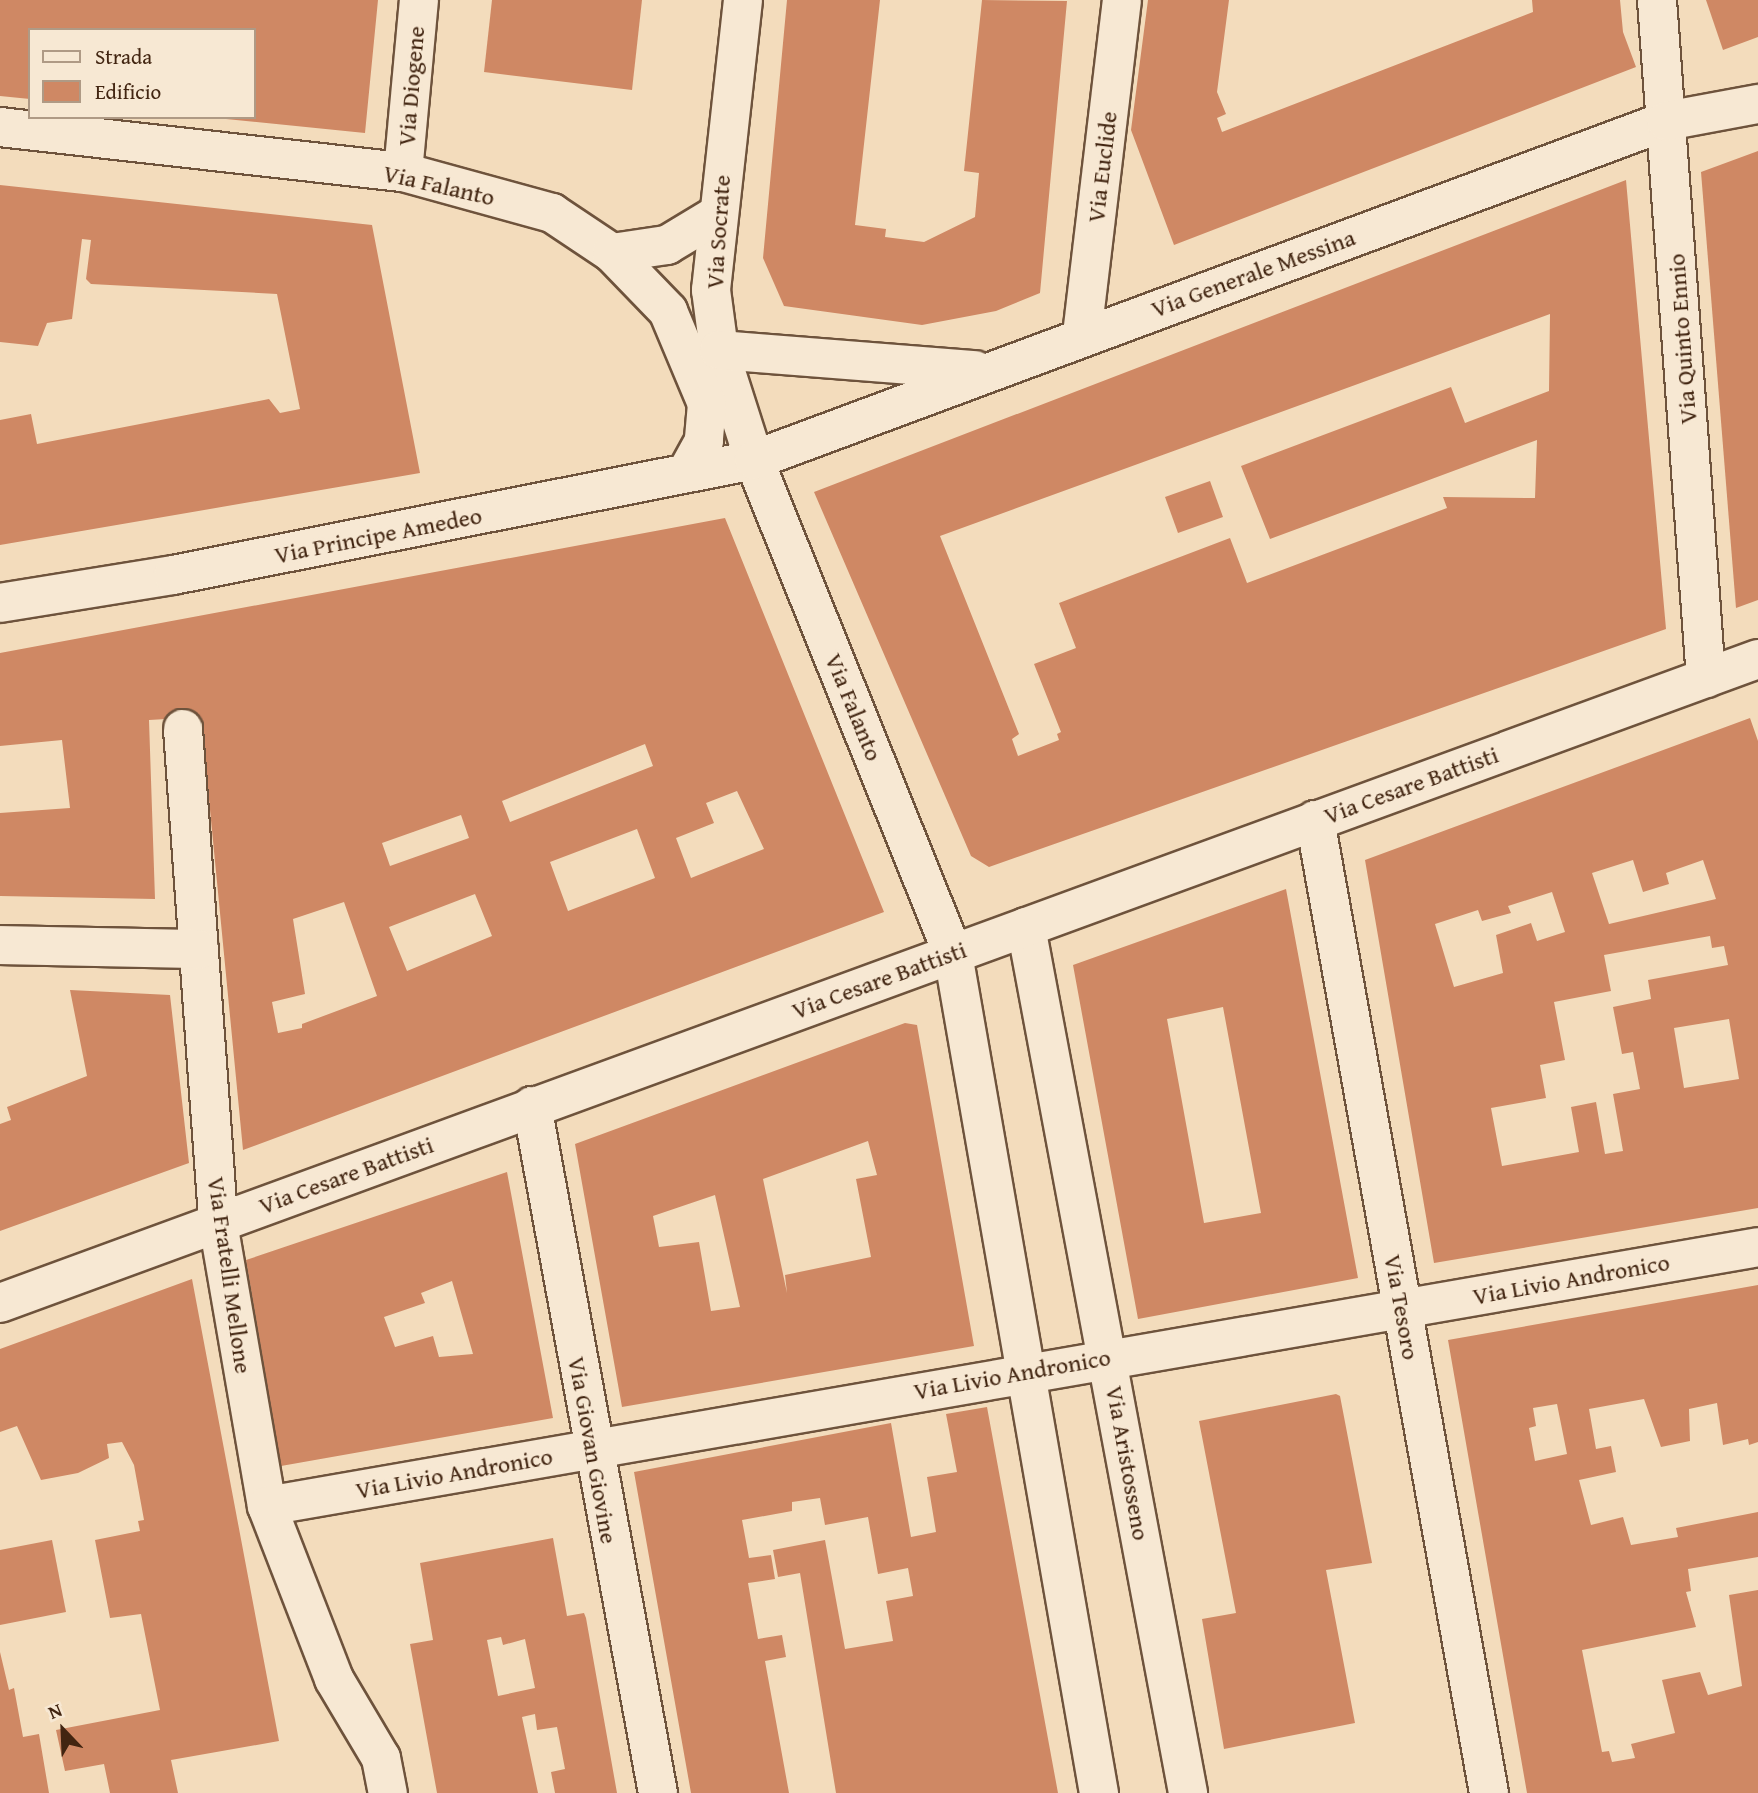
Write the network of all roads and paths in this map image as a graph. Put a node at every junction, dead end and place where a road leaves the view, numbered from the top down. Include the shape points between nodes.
1 (419, 0) edge
2 (743, 0) edge
3 (1122, 0) edge
4 (1657, 0) edge
5 (1758, 104) edge
6 (1666, 121) junction
7 (0, 127) edge
8 (403, 172) junction
9 (718, 215) junction
10 (612, 253) junction
11 (1082, 335) junction
12 (719, 350) junction
13 (985, 371) junction
14 (754, 460) junction
15 (686, 473) junction
16 (0, 603) edge
17 (1758, 659) edge
18 (1706, 678) junction
19 (183, 729) dead end
20 (1315, 820) junction
21 (1026, 927) junction
22 (0, 945) edge
23 (200, 949) junction
24 (953, 954) junction
25 (532, 1106) junction
26 (218, 1223) junction
27 (1758, 1247) edge
28 (0, 1303) edge
29 (1402, 1308) junction
30 (1109, 1356) junction
31 (1024, 1373) junction
32 (592, 1448) junction
33 (267, 1506) junction
34 (388, 1793) edge
35 (658, 1793) edge
36 (1099, 1793) edge
37 (1188, 1793) edge
38 (1489, 1793) edge

1 - 8 street, Via Diogene
2 - 9 street, Via Socrate
3 - 11 street, Via Euclide
4 - 6 street, Via Quinto Ennio
5 - 6 street, Via Generale Messina
6 - 11 street, Via Generale Messina
6 - 18 street, Via Quinto Ennio
7 - 8 street, Via Falanto
8 - 10 street, Via Falanto via 552,214
9 - 10 street via 667,245
9 - 12 street, Via Socrate via 712,290
10 - 15 street, Via Falanto via 668,311 707,404 704,441
11 - 13 street, Via Generale Messina
12 - 13 street
12 - 14 street, Via Socrate
13 - 14 street, Via Generale Messina
14 - 15 street, Via Principe Amedeo
14 - 24 street, Via Falanto
15 - 16 street, Via Principe Amedeo via 173,575
17 - 18 street, Via Cesare Battisti
18 - 20 street, Via Cesare Battisti
19 - 23 street, Via Fratelli Mellone
20 - 21 street, Via Cesare Battisti
20 - 29 street, Via Tesoro
21 - 24 street, Via Cesare Battisti
21 - 30 street, Via Aristosseno
22 - 23 street
23 - 26 street, Via Fratelli Mellone
24 - 25 street, Via Cesare Battisti
24 - 31 street
25 - 26 street, Via Cesare Battisti
25 - 32 street, Via Giovan Giovine
26 - 28 street, Via Cesare Battisti
26 - 33 street, Via Fratelli Mellone
27 - 29 street, Via Livio Andronico
29 - 30 street, Via Livio Andronico
29 - 38 street, Via Tesoro
30 - 31 street, Via Livio Andronico
30 - 37 street, Via Aristosseno
31 - 32 street, Via Livio Andronico
31 - 36 street
32 - 33 street, Via Livio Andronico
32 - 35 street, Via Giovan Giovine
33 - 34 street, Via Fratelli Mellone via 334,1679 381,1758

